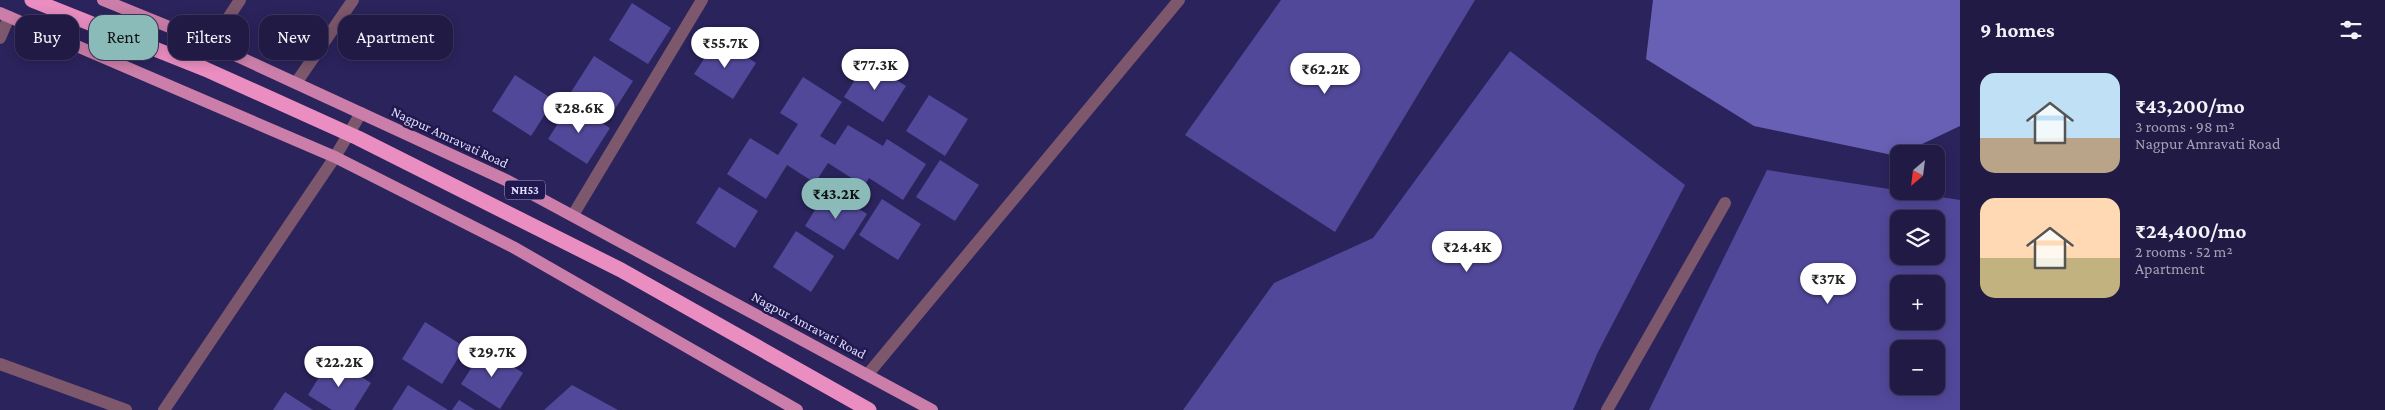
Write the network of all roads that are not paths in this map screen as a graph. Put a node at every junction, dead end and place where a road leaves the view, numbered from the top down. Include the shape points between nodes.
1 (32, 0) edge
2 (103, 0) edge
3 (240, 0) edge
4 (353, 0) edge
5 (702, 0) edge
6 (1179, 0) edge
7 (4, 15) edge
8 (230, 15) edge
9 (168, 26) edge
10 (0, 38) edge
11 (246, 60) edge
12 (296, 83) junction
13 (361, 113) junction
14 (335, 157) junction
15 (1725, 203) dead end
16 (573, 215) junction
17 (0, 364) edge
18 (868, 374) junction
19 (126, 410) edge
20 (164, 410) edge
21 (797, 410) edge
22 (869, 410) edge
23 (932, 410) edge
24 (1607, 410) edge

1 - 22 highway, bridge via 205,69 358,138 621,270
2 - 9 main road, Nagpur Amravati Road / NH53
3 - 8 street
4 - 12 street
5 - 16 street
6 - 18 street
7 - 10 street
7 - 14 main road
11 - 12 main road, Nagpur Amravati Road / NH53
12 - 13 main road, Nagpur Amravati Road / NH53
13 - 14 street
13 - 16 main road, Nagpur Amravati Road / NH53 via 508,180
14 - 20 street
14 - 21 main road via 513,246
15 - 24 street
16 - 18 main road, Nagpur Amravati Road / NH53
17 - 19 street
18 - 23 main road, Nagpur Amravati Road / NH53

